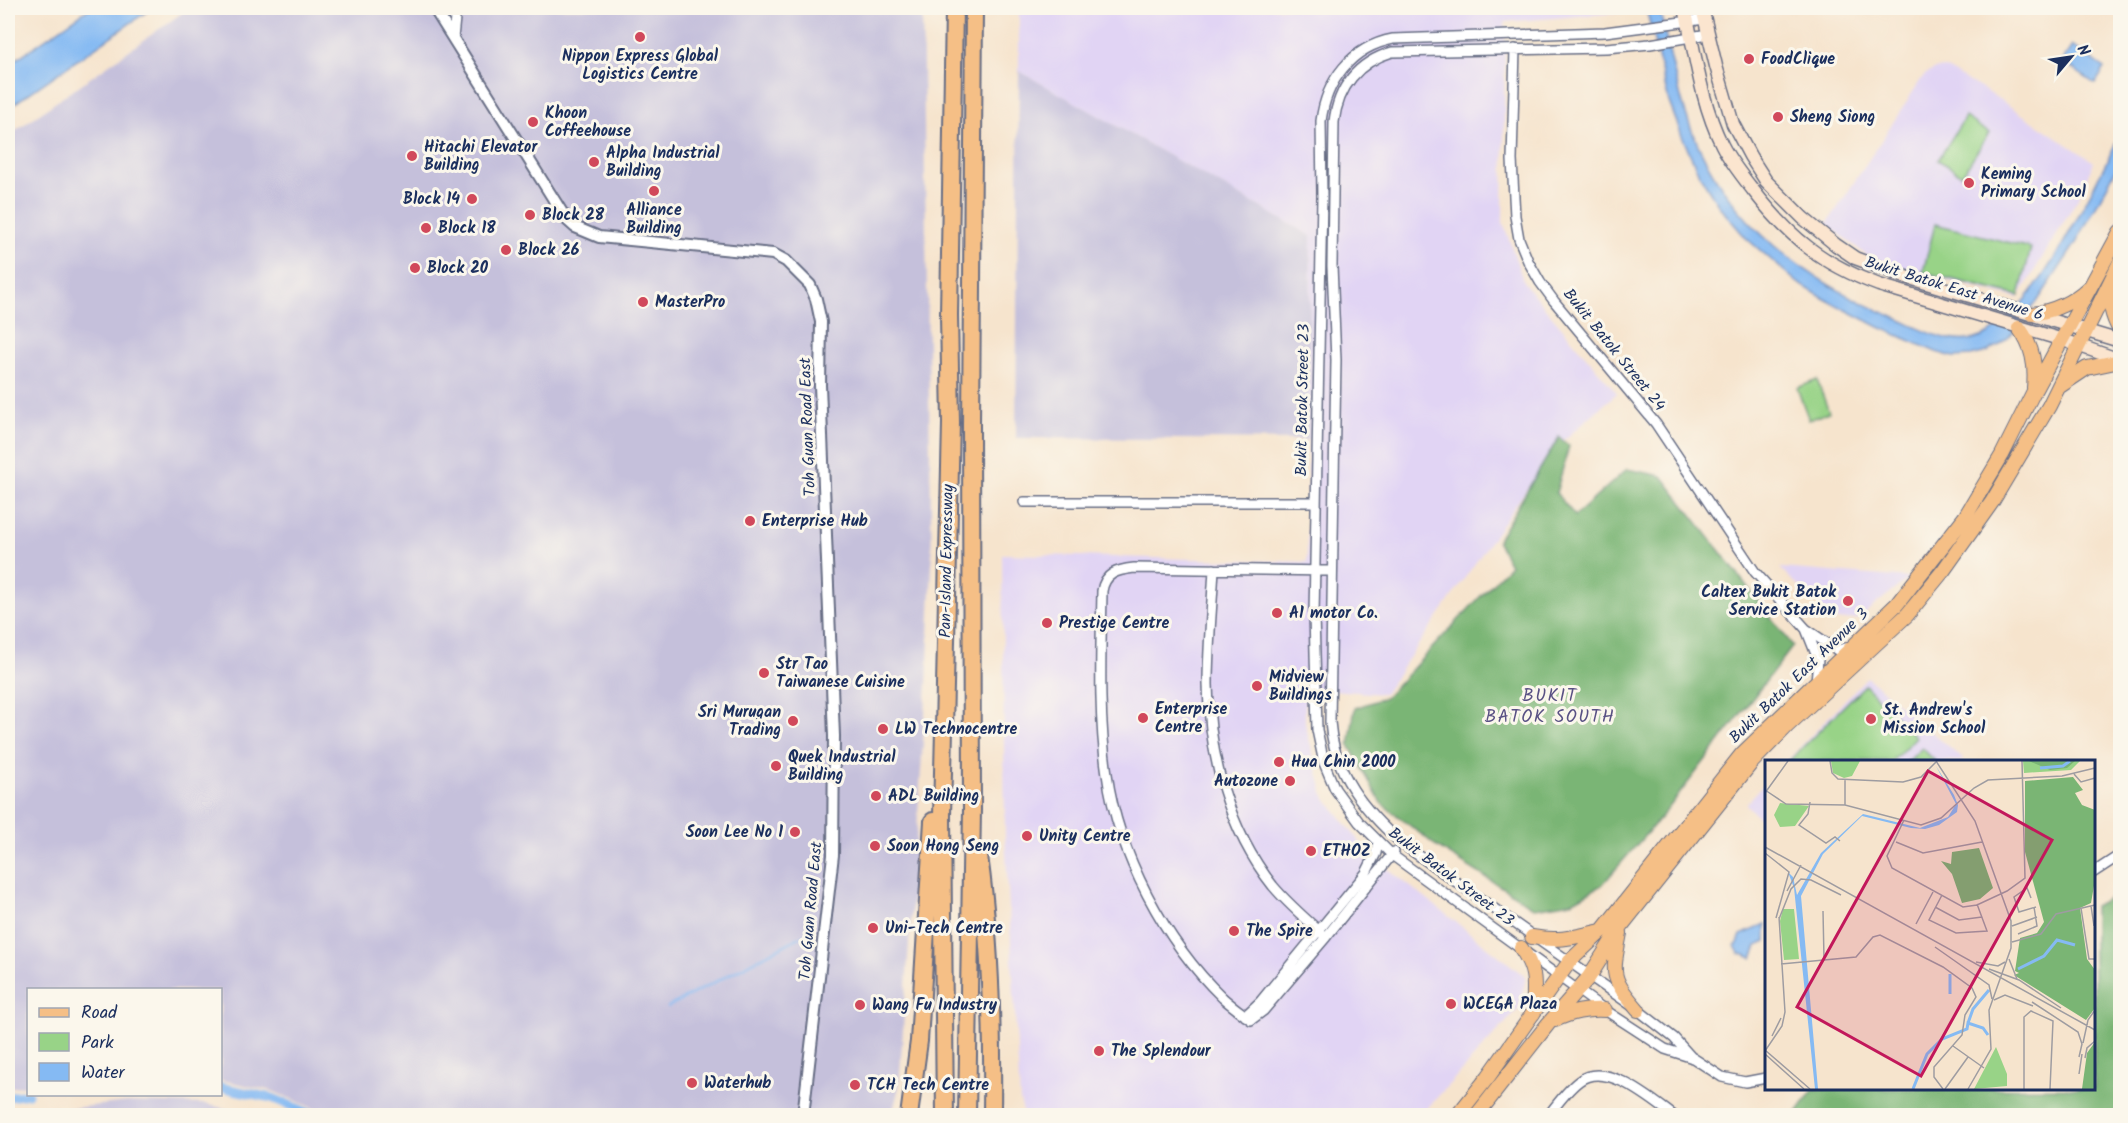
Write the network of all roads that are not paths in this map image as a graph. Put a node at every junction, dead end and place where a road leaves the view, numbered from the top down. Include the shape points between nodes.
1 (434, 8) edge
2 (456, 8) edge
3 (954, 8) edge
4 (974, 8) edge
5 (982, 8) edge
6 (1685, 8) edge
7 (1703, 13) edge
8 (1688, 22) junction
9 (1708, 34) junction
10 (1691, 37) junction
11 (453, 38) junction
12 (1515, 49) junction
13 (974, 91) junction
14 (2121, 232) edge
15 (2121, 262) edge
16 (2094, 283) junction
17 (2109, 283) junction
18 (2031, 313) junction
19 (2070, 325) junction
20 (2019, 327) junction
21 (2086, 330) junction
22 (2121, 330) edge
23 (2063, 340) junction
24 (2121, 341) edge
25 (2079, 345) junction
26 (2121, 360) edge
27 (2058, 387) junction
28 (2034, 390) junction
29 (1024, 502) dead end
30 (1316, 502) junction
31 (1214, 569) junction
32 (1314, 571) junction
33 (1332, 572) junction
34 (1806, 629) junction
35 (1853, 646) junction
36 (1816, 682) junction
37 (944, 701) junction
38 (972, 810) junction
39 (1378, 842) junction
40 (1401, 843) junction
41 (1392, 855) junction
42 (2121, 855) edge
43 (2095, 871) edge
44 (1622, 925) junction
45 (1602, 931) junction
46 (1322, 934) junction
47 (1532, 937) junction
48 (1521, 948) junction
49 (1570, 961) junction
50 (1560, 975) junction
51 (1589, 977) junction
52 (1578, 990) junction
53 (1605, 1010) junction
54 (1638, 1011) junction
55 (1533, 1014) junction
56 (1548, 1024) junction
57 (1693, 1058) junction
58 (993, 1070) junction
59 (1765, 1078) edge
60 (803, 1116) edge
61 (909, 1116) edge
62 (945, 1116) edge
63 (967, 1116) edge
64 (992, 1116) edge
65 (1004, 1116) edge
66 (1457, 1116) edge
67 (1476, 1116) edge
68 (1548, 1116) edge
69 (1674, 1116) edge

1 - 11 street, Toh Guan Road East
2 - 11 street
3 - 37 highway, Pan-Island Expressway
4 - 13 highway, Pan-Island Expressway
5 - 13 highway
6 - 8 main road, Bukit Batok East Avenue 6
7 - 8 street, Bukit Batok Street 23
7 - 9 main road, Bukit Batok East Avenue 6
8 - 10 main road, Bukit Batok East Avenue 6
8 - 30 street, Bukit Batok Street 23 via 1515,37 1393,39 1364,51 1338,74 1327,94 1321,121
9 - 10 street, Bukit Batok Street 23
9 - 18 main road, Bukit Batok East Avenue 6 via 1733,124 1766,181 1803,218 1855,258
10 - 12 street, Bukit Batok Street 23 via 1606,48
10 - 20 main road, Bukit Batok East Avenue 6 via 1709,111 1722,144 1770,212 1798,240 1852,275 1915,298
11 - 60 street, Toh Guan Road East via 566,219 575,227 599,237 772,254 799,272 816,299 821,322 834,736 833,855
12 - 33 street, Bukit Batok Street 23 via 1392,52 1357,71 1337,102 1332,266 1336,360
12 - 34 street, Bukit Batok Street 24 via 1515,216 1528,261 1554,301 1656,424 1755,572
13 - 38 highway, Pan-Island Expressway
14 - 16 main road, Bukit Batok East Avenue 3
15 - 17 main road, Bukit Batok East Avenue 3
16 - 18 main road via 2067,304
16 - 19 main road, Bukit Batok East Avenue 3
17 - 21 main road, Bukit Batok East Avenue 3
17 - 22 main road via 2113,319
18 - 19 main road, Bukit Batok East Avenue 6
19 - 21 main road, Bukit Batok East Avenue 6
19 - 23 main road, Bukit Batok East Avenue 3
20 - 23 main road, Bukit Batok East Avenue 6
20 - 28 main road via 2035,361
21 - 24 main road, Bukit Batok East Avenue 6
21 - 25 main road, Bukit Batok East Avenue 3
23 - 25 main road, Bukit Batok East Avenue 6
23 - 28 main road, Bukit Batok East Avenue 3
25 - 26 main road, Bukit Batok East Avenue 6
25 - 27 main road, Bukit Batok East Avenue 3
26 - 27 main road via 2087,368
27 - 44 main road, Bukit Batok East Avenue 3 via 1977,526 1921,598 1752,762
28 - 35 main road, Bukit Batok East Avenue 3 via 1965,518 1898,604
29 - 30 street
30 - 32 street, Bukit Batok Street 23
31 - 32 street
31 - 46 street via 1208,683 1219,776 1235,824 1255,860 1295,910
31 - 46 street via 1134,568 1115,571 1105,580 1101,591 1103,742 1116,815 1150,901 1198,969 1245,1016
32 - 33 street
32 - 39 street, Bukit Batok Street 23 via 1321,752 1335,789
33 - 40 street, Bukit Batok Street 23 via 1332,741 1341,769 1359,801
34 - 35 street, Bukit Batok Street 24 via 1837,650
34 - 36 street, Bukit Batok Street 24 via 1818,660
35 - 36 main road, Bukit Batok East Avenue 3
36 - 45 main road, Bukit Batok East Avenue 3 via 1742,754
37 - 61 highway via 939,722 919,1041
37 - 62 highway, Pan-Island Expressway
38 - 58 highway via 991,962
38 - 63 highway, Pan-Island Expressway
39 - 41 street, Bukit Batok Street 23
39 - 46 street via 1366,873
40 - 41 street
40 - 47 street, Bukit Batok Street 23
41 - 46 street
41 - 48 street, Bukit Batok Street 23
42 - 43 street
44 - 51 main road, Bukit Batok East Avenue 3
44 - 54 main road via 1613,966 1618,987
45 - 47 main road via 1568,939
45 - 49 main road, Bukit Batok East Avenue 3
47 - 49 street, Bukit Batok Street 23
48 - 50 street, Bukit Batok Street 23
48 - 55 main road via 1532,964
49 - 50 main road, Bukit Batok East Avenue 3
49 - 51 street, Bukit Batok Street 23
50 - 52 street, Bukit Batok Street 23
50 - 55 main road, Bukit Batok East Avenue 3
51 - 52 main road, Bukit Batok East Avenue 3
51 - 54 street, Bukit Batok Street 23
52 - 53 street, Bukit Batok Street 23
52 - 56 main road, Bukit Batok East Avenue 3
53 - 56 main road via 1570,1013
53 - 57 street, Bukit Batok Street 23 via 1665,1048
54 - 57 street, Bukit Batok Street 23
55 - 66 main road, Bukit Batok East Avenue 3
56 - 67 main road, Bukit Batok East Avenue 3
57 - 59 street via 1733,1081
58 - 64 highway
58 - 65 highway
68 - 69 street via 1579,1081 1591,1074 1622,1082

